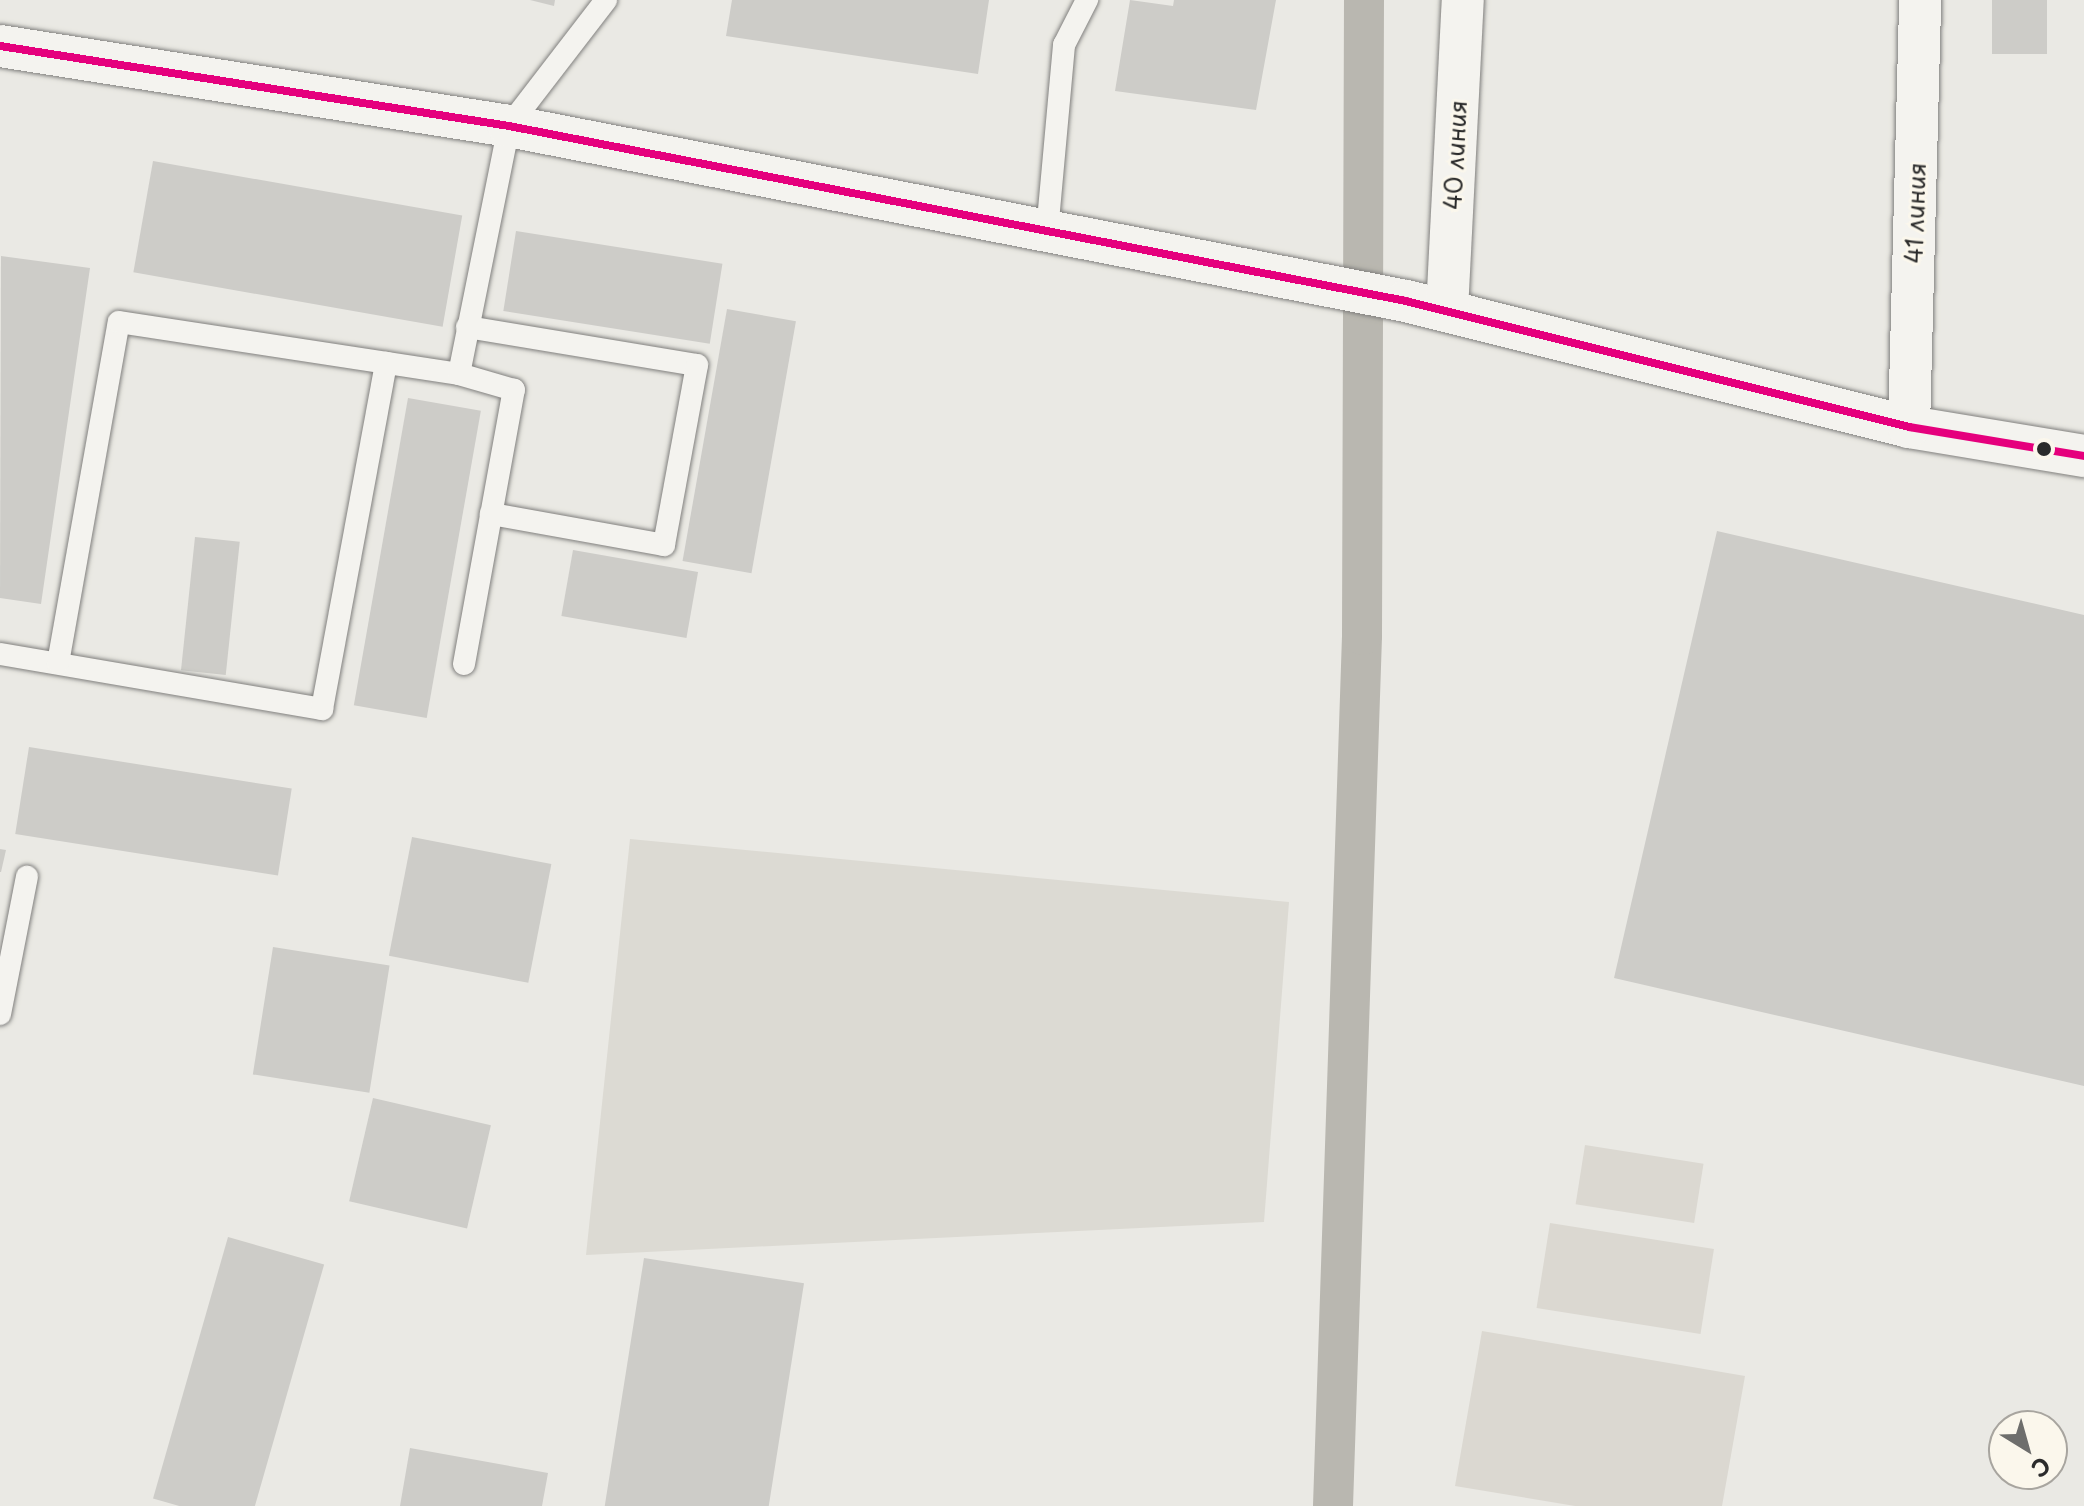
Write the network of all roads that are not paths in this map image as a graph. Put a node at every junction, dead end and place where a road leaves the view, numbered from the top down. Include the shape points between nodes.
1 (606, 0) edge
2 (1087, 0) edge
3 (1463, 0) edge
4 (1920, 0) edge
5 (0, 46) edge
6 (509, 126) junction
7 (1047, 232) junction
8 (1447, 311) junction
9 (467, 327) junction
10 (386, 363) junction
11 (459, 374) junction
12 (1909, 427) junction
13 (2084, 456) edge
14 (491, 514) junction
15 (0, 654) edge
16 (58, 663) junction
17 (464, 664) dead end
18 (27, 877) dead end
19 (0, 1014) edge

1 - 6 lane
2 - 7 lane via 1064,45
3 - 8 street, 40 линия
4 - 12 street, 41 линия
5 - 6 street
6 - 7 street
6 - 9 lane
7 - 8 street
8 - 12 street
9 - 11 lane
9 - 14 lane via 697,365 664,545
10 - 11 lane
10 - 16 lane via 119,322
10 - 16 lane via 322,709
11 - 14 lane via 514,390
12 - 13 street
14 - 17 lane
15 - 16 lane
18 - 19 lane

